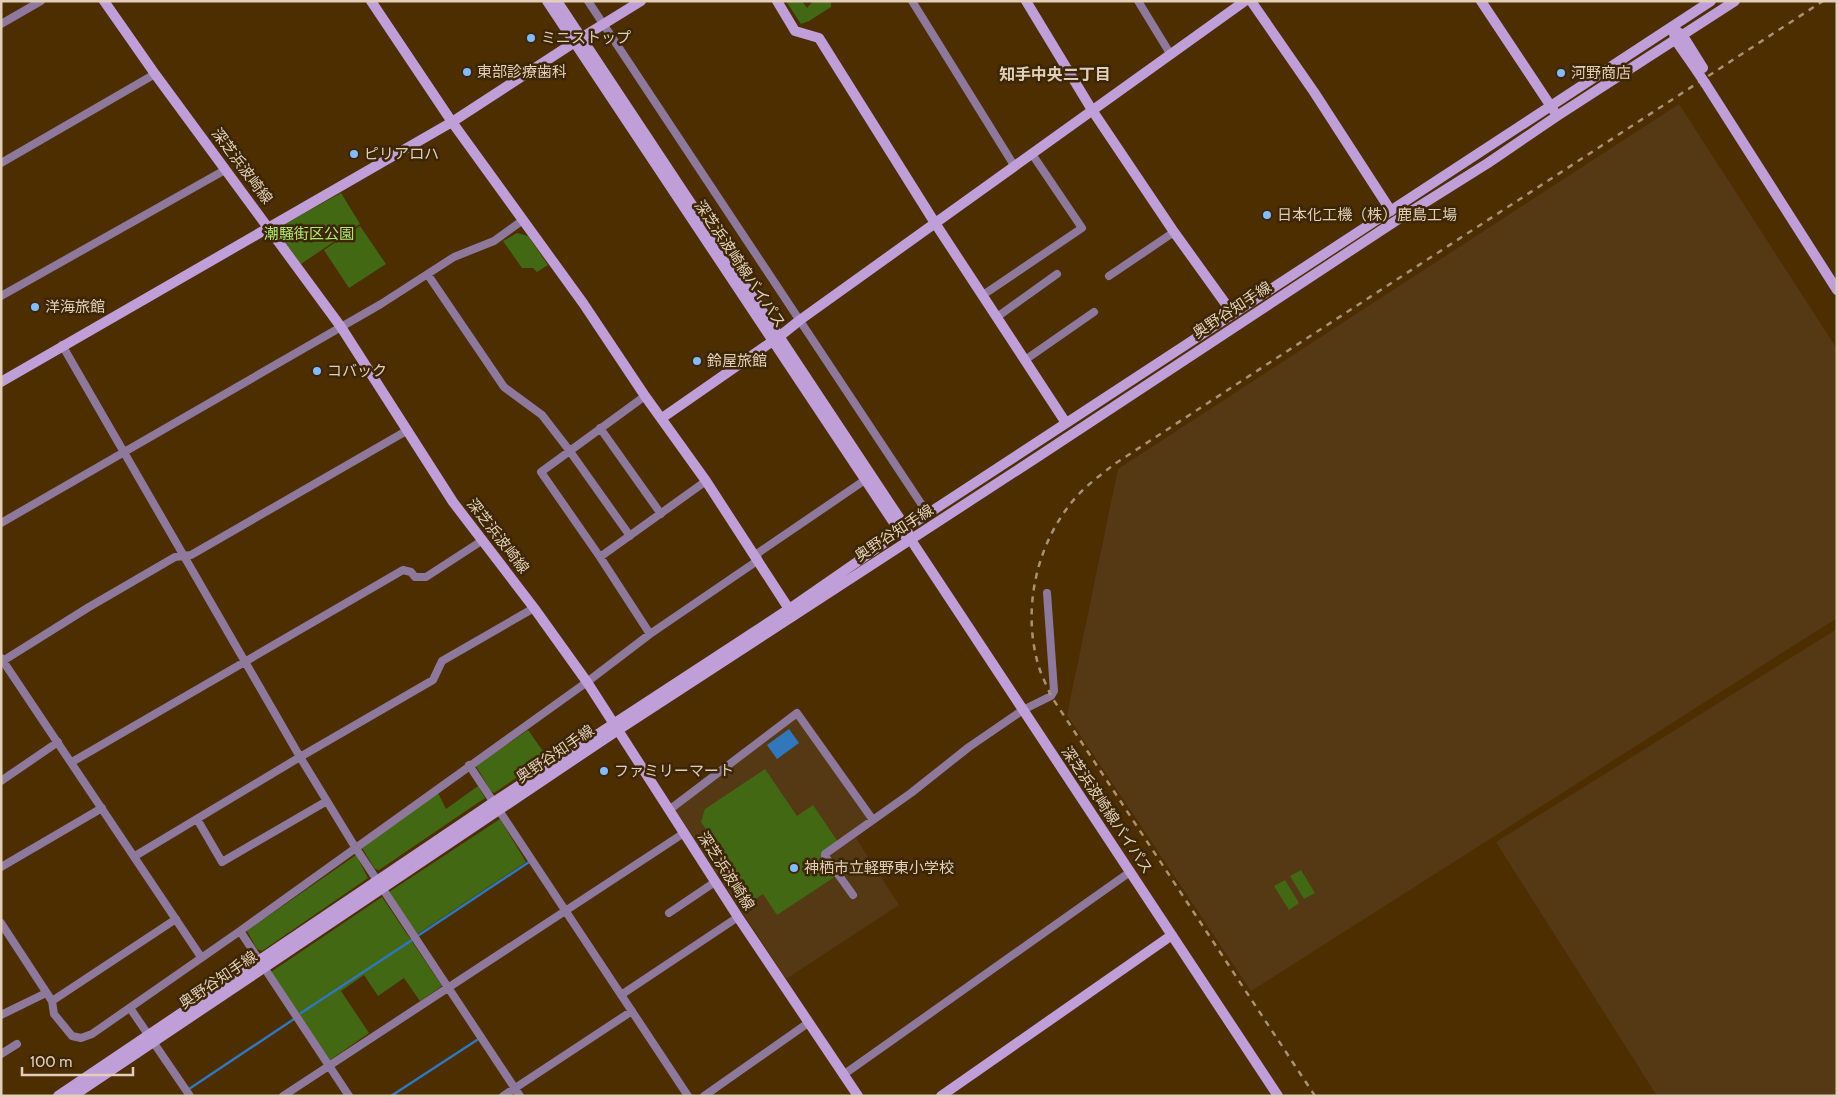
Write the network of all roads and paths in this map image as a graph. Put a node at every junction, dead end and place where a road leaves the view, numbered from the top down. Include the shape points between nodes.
1 (41, 1) edge
2 (104, 1) edge
3 (371, 1) edge
4 (547, 1) edge
5 (557, 1) edge
6 (588, 1) edge
7 (641, 1) edge
8 (777, 1) edge
9 (912, 1) edge
10 (1026, 1) edge
11 (1138, 1) edge
12 (1245, 1) edge
13 (1251, 1) edge
14 (1481, 1) edge
15 (1711, 1) edge
16 (1735, 1) edge
17 (1, 24) edge
18 (604, 24) junction
19 (1672, 28) junction
20 (1679, 38) junction
21 (578, 40) junction
22 (1171, 55) junction
23 (154, 74) junction
24 (1707, 82) junction
25 (1550, 106) junction
26 (1092, 110) junction
27 (1557, 116) junction
28 (452, 122) junction
29 (1032, 154) junction
30 (1, 163) edge
31 (1015, 167) junction
32 (226, 170) junction
33 (1392, 211) junction
34 (523, 220) junction
35 (935, 223) junction
36 (268, 228) junction
37 (1174, 232) junction
38 (1057, 274) dead end
39 (428, 275) junction
40 (1109, 276) dead end
41 (1837, 281) edge
42 (1837, 290) edge
43 (982, 295) junction
44 (1, 296) edge
45 (1094, 312) dead end
46 (1233, 314) junction
47 (997, 317) junction
48 (800, 320) junction
49 (341, 327) junction
50 (777, 338) junction
51 (62, 345) junction
52 (1026, 360) junction
53 (1, 381) edge
54 (645, 396) junction
55 (662, 418) junction
56 (1066, 423) junction
57 (600, 428) junction
58 (408, 430) junction
59 (569, 450) junction
60 (124, 452) junction
61 (865, 480) junction
62 (706, 481) junction
63 (661, 514) junction
64 (928, 514) junction
65 (1, 523) edge
66 (903, 530) junction
67 (630, 536) junction
68 (482, 540) junction
69 (911, 540) junction
70 (184, 556) junction
71 (600, 557) junction
72 (757, 561) junction
73 (1047, 593) dead end
74 (534, 608) junction
75 (788, 609) junction
76 (650, 634) junction
77 (2, 660) edge
78 (245, 660) junction
79 (587, 682) junction
80 (1023, 710) junction
81 (616, 727) junction
82 (58, 742) junction
83 (300, 757) junction
84 (72, 762) junction
85 (469, 765) junction
86 (1, 781) edge
87 (327, 801) junction
88 (497, 806) junction
89 (102, 808) junction
90 (669, 810) junction
91 (197, 818) junction
92 (873, 820) junction
93 (684, 833) junction
94 (355, 847) junction
95 (135, 856) junction
96 (1, 867) edge
97 (1130, 872) junction
98 (715, 882) junction
99 (379, 885) junction
100 (853, 895) dead end
101 (565, 910) junction
102 (669, 913) dead end
103 (738, 917) junction
104 (176, 919) junction
105 (1, 923) edge
106 (240, 931) junction
107 (5, 935) edge
108 (1172, 935) junction
109 (201, 957) junction
110 (262, 964) junction
111 (448, 987) junction
112 (46, 993) junction
113 (621, 995) junction
114 (52, 1001) junction
115 (130, 1008) junction
116 (632, 1011) junction
117 (1, 1015) edge
118 (808, 1023) junction
119 (151, 1039) junction
120 (17, 1044) dead end
121 (1, 1054) edge
122 (329, 1065) junction
123 (843, 1075) junction
124 (515, 1088) junction
125 (58, 1096) edge
126 (73, 1096) edge
127 (190, 1096) edge
128 (283, 1096) edge
129 (349, 1096) edge
130 (503, 1096) edge
131 (520, 1096) edge
132 (688, 1096) edge
133 (704, 1096) edge
134 (858, 1096) edge
135 (941, 1096) edge
136 (1278, 1096) edge

1 - 17 street
2 - 23 main road, 深芝浜波崎線
3 - 28 main road
4 - 21 main road, 深芝浜波崎線バイパス
5 - 21 main road, 深芝浜波崎線バイパス
6 - 18 street
7 - 18 main road
8 - 35 main road via 795,31 819,38
9 - 31 street
10 - 26 main road
11 - 22 street
12 - 22 main road
13 - 33 main road
14 - 25 main road
15 - 19 main road, 奥野谷知手線
16 - 20 main road, 奥野谷知手線
18 - 21 main road
18 - 48 street
19 - 20 main road
19 - 25 main road, 奥野谷知手線
20 - 24 main road
20 - 27 main road, 奥野谷知手線
21 - 28 main road
21 - 50 main road, 深芝浜波崎線バイパス
22 - 26 main road
23 - 30 street
23 - 32 main road, 深芝浜波崎線
24 - 41 main road
24 - 42 main road
25 - 27 main road
25 - 33 main road, 奥野谷知手線
26 - 29 main road
26 - 37 main road
27 - 69 main road, 奥野谷知手線
28 - 34 main road
28 - 36 main road
29 - 31 main road
29 - 43 street via 1082,228
31 - 35 main road
32 - 36 main road, 深芝浜波崎線
32 - 44 street
33 - 46 main road, 奥野谷知手線
34 - 39 street via 494,241 454,257
34 - 54 main road
35 - 43 main road
35 - 48 main road
36 - 49 main road, 深芝浜波崎線
36 - 51 main road
37 - 40 street
37 - 46 main road
38 - 47 street
39 - 49 street
39 - 59 street via 504,387 542,415
43 - 47 main road
45 - 52 street
46 - 56 main road, 奥野谷知手線
47 - 52 main road
48 - 50 main road
48 - 64 street
49 - 58 main road, 深芝浜波崎線
49 - 60 street
50 - 55 main road
50 - 61 main road, 深芝浜波崎線バイパス
50 - 66 main road, 深芝浜波崎線バイパス
51 - 53 main road
51 - 60 street
52 - 56 main road
54 - 55 main road
54 - 57 street
55 - 62 main road
56 - 64 main road, 奥野谷知手線
57 - 59 street
57 - 63 street
58 - 68 main road, 深芝浜波崎線 via 453,502
58 - 70 street
59 - 67 street
59 - 71 street via 541,472
60 - 65 street
60 - 70 street
61 - 66 main road, 深芝浜波崎線バイパス
61 - 72 street via 758,553
62 - 63 street
62 - 72 main road
63 - 67 street
64 - 66 main road, 奥野谷知手線
66 - 69 main road, 深芝浜波崎線バイパス
66 - 75 main road, 奥野谷知手線
67 - 71 street
68 - 74 main road, 深芝浜波崎線
68 - 78 street via 426,577 403,570
69 - 80 main road, 深芝浜波崎線バイパス
69 - 81 main road, 奥野谷知手線
70 - 77 street via 175,557 88,606
70 - 78 street
71 - 76 street
72 - 75 main road
72 - 76 street
73 - 80 street via 1054,691 1051,696
74 - 79 main road, 深芝浜波崎線
74 - 83 street via 442,661 433,680
75 - 81 main road, 奥野谷知手線
76 - 79 street
77 - 82 street
78 - 83 street
78 - 84 street
79 - 81 main road, 深芝浜波崎線
79 - 85 street
80 - 92 street
80 - 97 main road, 深芝浜波崎線バイパス
81 - 88 main road, 奥野谷知手線
81 - 90 main road, 深芝浜波崎線
82 - 84 street
82 - 86 street
83 - 87 street
83 - 91 street
84 - 89 street
85 - 88 street
85 - 94 street
87 - 91 street via 222,862
87 - 94 street
88 - 99 main road, 奥野谷知手線
88 - 101 street
89 - 95 street
89 - 96 street
90 - 92 street via 797,713
90 - 93 main road, 深芝浜波崎線
91 - 95 street
92 - 100 street via 825,854
93 - 98 main road, 深芝浜波崎線
93 - 101 street
94 - 99 street
94 - 106 street
95 - 104 street
97 - 108 main road, 深芝浜波崎線バイパス
97 - 123 street
98 - 102 street
98 - 103 main road, 深芝浜波崎線
99 - 110 main road, 奥野谷知手線
99 - 111 street
101 - 111 street
101 - 113 street
103 - 113 street
103 - 118 main road, 深芝浜波崎線
104 - 109 street
104 - 114 street
105 - 107 street
106 - 109 street
106 - 110 street
107 - 112 street
108 - 135 main road
108 - 136 main road, 深芝浜波崎線バイパス
109 - 115 street
110 - 119 main road, 奥野谷知手線
110 - 122 street
111 - 122 street
111 - 124 street
112 - 114 street
112 - 117 street
113 - 116 street
114 - 115 street via 54,1014 72,1036 81,1038
115 - 119 street
116 - 124 street
116 - 132 street
118 - 123 main road, 深芝浜波崎線
118 - 133 street
119 - 125 main road, 奥野谷知手線
119 - 126 main road, 奥野谷知手線
119 - 127 street
120 - 121 street
122 - 128 street
122 - 129 street
123 - 134 main road, 深芝浜波崎線
124 - 130 street
124 - 131 street

